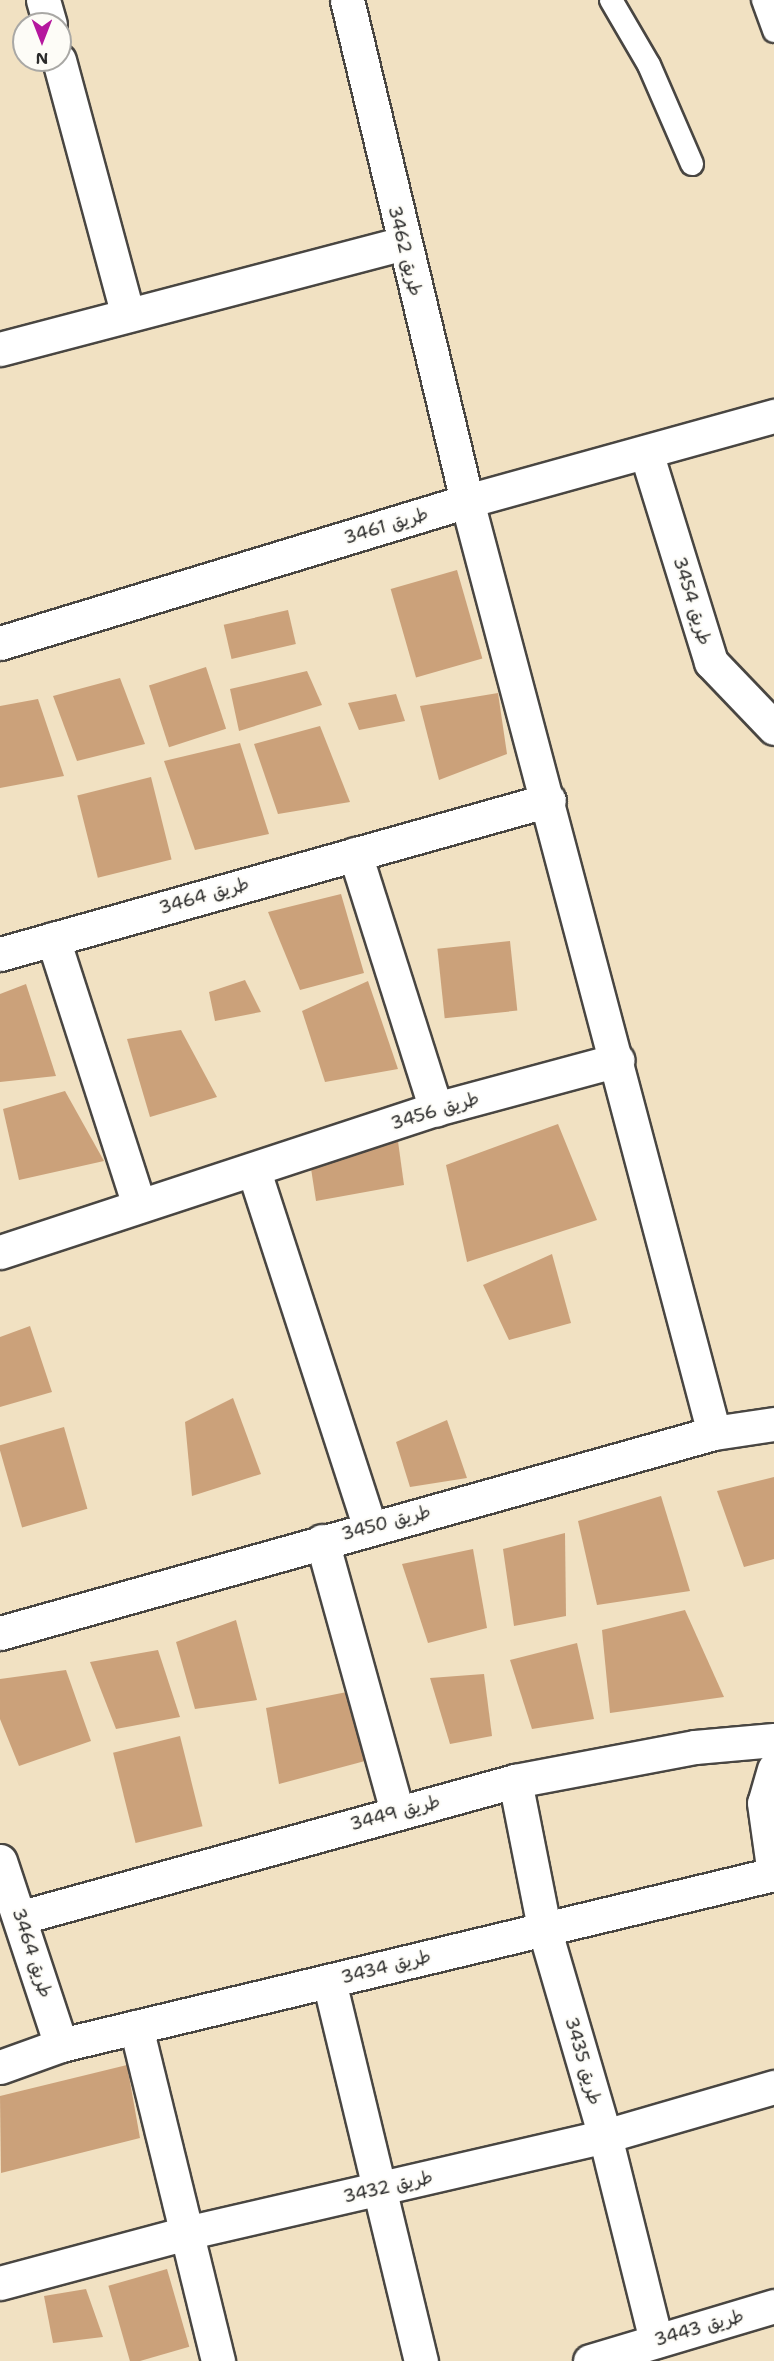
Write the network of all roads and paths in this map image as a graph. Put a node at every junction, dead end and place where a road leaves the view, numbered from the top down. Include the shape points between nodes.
1 (347, 0) edge
2 (611, 0) edge
3 (763, 0) edge
4 (774, 31) edge
5 (62, 72) edge
6 (692, 164) dead end
7 (403, 243) junction
8 (128, 315) junction
9 (0, 349) edge
10 (774, 416) edge
11 (646, 452) junction
12 (467, 501) junction
13 (0, 643) edge
14 (774, 728) edge
15 (549, 800) junction
16 (355, 854) junction
17 (53, 939) junction
18 (0, 954) edge
19 (617, 1060) junction
20 (436, 1109) junction
21 (254, 1171) junction
22 (139, 1205) junction
23 (0, 1252) edge
24 (774, 1424) edge
25 (714, 1433) junction
26 (370, 1527) junction
27 (322, 1541) junction
28 (0, 1633) edge
29 (774, 1740) edge
30 (774, 1769) edge
31 (515, 1781) junction
32 (397, 1812) junction
33 (0, 1861) edge
34 (774, 1874) edge
35 (22, 1917) junction
36 (544, 1928) junction
37 (329, 1981) junction
38 (136, 2027) junction
39 (61, 2045) junction
40 (0, 2067) edge
41 (774, 2087) edge
42 (605, 2136) junction
43 (380, 2189) junction
44 (190, 2232) junction
45 (0, 2283) edge
46 (774, 2306) edge
47 (648, 2349) edge
48 (218, 2361) edge
49 (421, 2361) edge
50 (590, 2361) edge

1 - 7 street, طريق 3462
2 - 6 lane via 649,65
3 - 4 lane
5 - 8 street
7 - 8 street
7 - 12 street, طريق 3462
8 - 9 street
10 - 11 street, طريق 3461
11 - 12 street, طريق 3461
11 - 14 street, طريق 3454 via 711,662
12 - 13 street, طريق 3461
12 - 15 street, طريق 3462
15 - 16 street, طريق 3464
15 - 19 street, طريق 3462
16 - 17 street, طريق 3464
16 - 20 street
17 - 18 street, طريق 3464
17 - 22 street
19 - 20 street, طريق 3456
19 - 25 street, طريق 3462
20 - 21 street, طريق 3456
21 - 22 street, طريق 3456
21 - 26 street
22 - 23 street, طريق 3456
24 - 25 street, طريق 3450
25 - 26 street, طريق 3450
26 - 27 street, طريق 3450
27 - 28 street, طريق 3450
27 - 32 street
29 - 31 street, طريق 3449 via 695,1747
30 - 34 street via 764,1803
31 - 32 street, طريق 3449
31 - 36 street, طريق 3435
32 - 35 street, طريق 3449
33 - 35 street, طريق 3464
34 - 36 street, طريق 3434
35 - 39 street, طريق 3464
36 - 37 street, طريق 3434
36 - 42 street, طريق 3435
37 - 38 street, طريق 3434
37 - 43 street
38 - 39 street, طريق 3434
38 - 44 street
39 - 40 street, طريق 3434
41 - 42 street, طريق 3432
42 - 43 street, طريق 3432
42 - 47 street, طريق 3435
43 - 44 street, طريق 3432
43 - 49 street
44 - 45 street, طريق 3432
44 - 48 street
46 - 47 street, طريق 3443
47 - 50 street, طريق 3443

